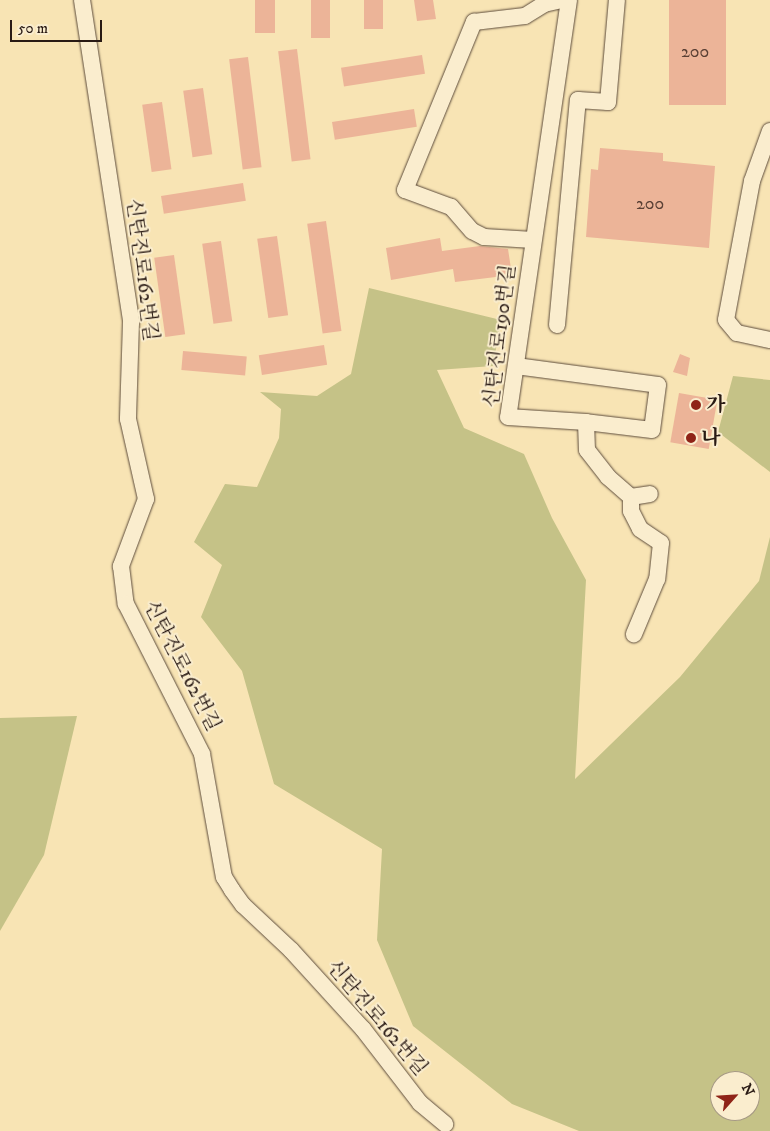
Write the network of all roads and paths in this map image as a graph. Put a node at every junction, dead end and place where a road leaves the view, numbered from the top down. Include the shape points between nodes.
1 (82, 0) edge
2 (561, 0) edge
3 (569, 0) edge
4 (617, 0) edge
5 (770, 131) edge
6 (763, 171) edge
7 (533, 240) junction
8 (557, 325) dead end
9 (770, 340) edge
10 (516, 366) junction
11 (586, 422) junction
12 (650, 494) dead end
13 (631, 497) junction
14 (634, 634) dead end
15 (445, 1124) dead end

1 - 15 street, 신탄진로162번길 via 131,322 128,419 146,499 121,566 126,604 202,754 224,877 243,905 291,950 363,1029 420,1103
2 - 7 street via 544,4 525,16 474,22 405,190 451,207 472,230 484,237
3 - 7 street, 신탄진로190번길
4 - 8 street via 608,102 578,100
5 - 6 street
6 - 9 street via 726,320 737,333
7 - 10 street, 신탄진로190번길
10 - 11 street, 신탄진로190번길 via 508,417
10 - 11 street via 658,384 652,430
11 - 13 street via 587,450
12 - 13 street
13 - 14 street via 631,511 640,528 661,543 657,579

